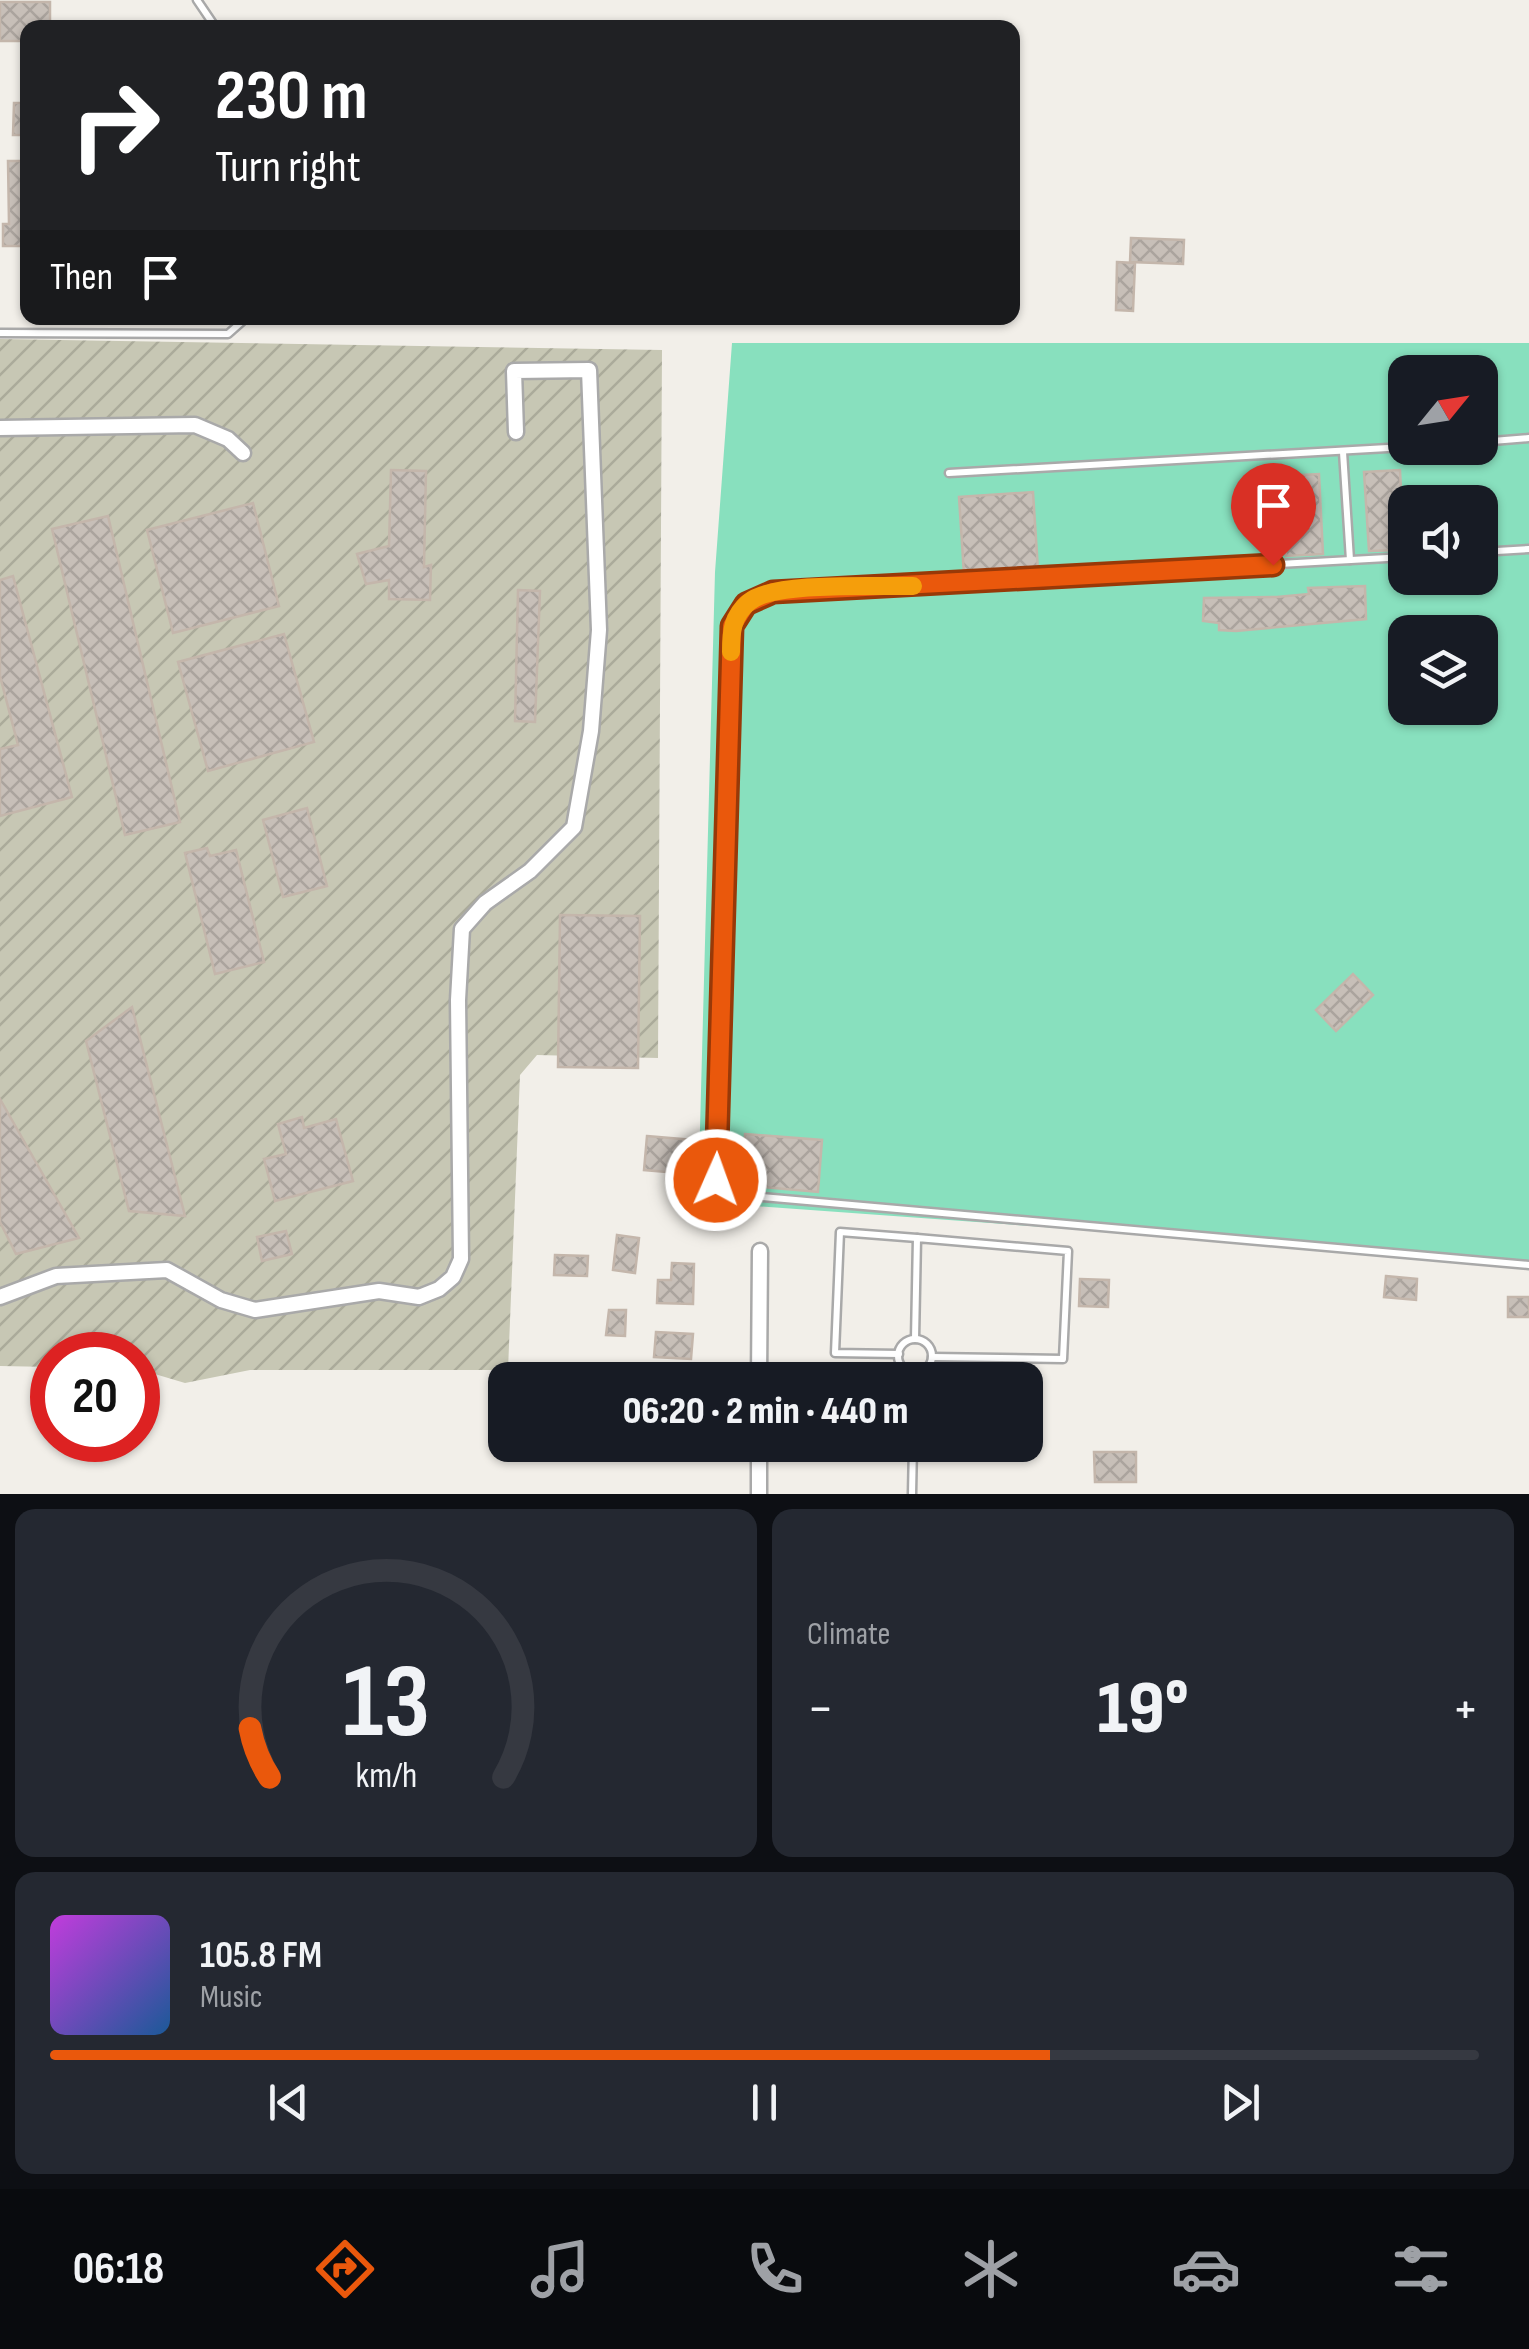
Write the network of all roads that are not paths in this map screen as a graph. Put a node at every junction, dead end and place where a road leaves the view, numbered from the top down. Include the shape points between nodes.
1 (240, 325) edge
2 (0, 333) edge
3 (0, 428) edge
4 (516, 432) dead end
5 (1529, 438) edge
6 (1498, 441) edge
7 (1388, 448) edge
8 (1342, 452) junction
9 (243, 453) dead end
10 (949, 473) dead end
11 (1529, 549) edge
12 (1498, 551) edge
13 (1388, 557) edge
14 (1350, 560) junction
15 (918, 1238) junction
16 (760, 1252) dead end
17 (1529, 1265) edge
18 (0, 1297) edge
19 (916, 1340) junction
20 (898, 1354) junction
21 (932, 1358) junction
22 (760, 1362) edge
23 (900, 1362) edge
24 (930, 1362) edge
25 (759, 1462) edge
26 (913, 1462) edge
27 (759, 1494) edge
28 (912, 1494) edge

1 - 2 lane via 221,335
3 - 9 street via 195,425
4 - 18 street via 514,371 589,370 598,630 594,697 574,828 462,929 461,1259 453,1277 419,1296 379,1291 255,1310 167,1270 56,1276
5 - 6 lane
7 - 8 lane
8 - 10 lane
8 - 14 lane
11 - 12 lane
13 - 14 lane
14 - 17 lane via 773,592 746,604 732,626 716,1180 729,1194
15 - 19 lane
15 - 20 lane via 840,1232 835,1353
15 - 21 lane via 1068,1252 1063,1358
16 - 22 street
19 - 20 lane
19 - 21 lane via 926,1343
20 - 23 lane
21 - 24 lane
25 - 27 street
26 - 28 lane

